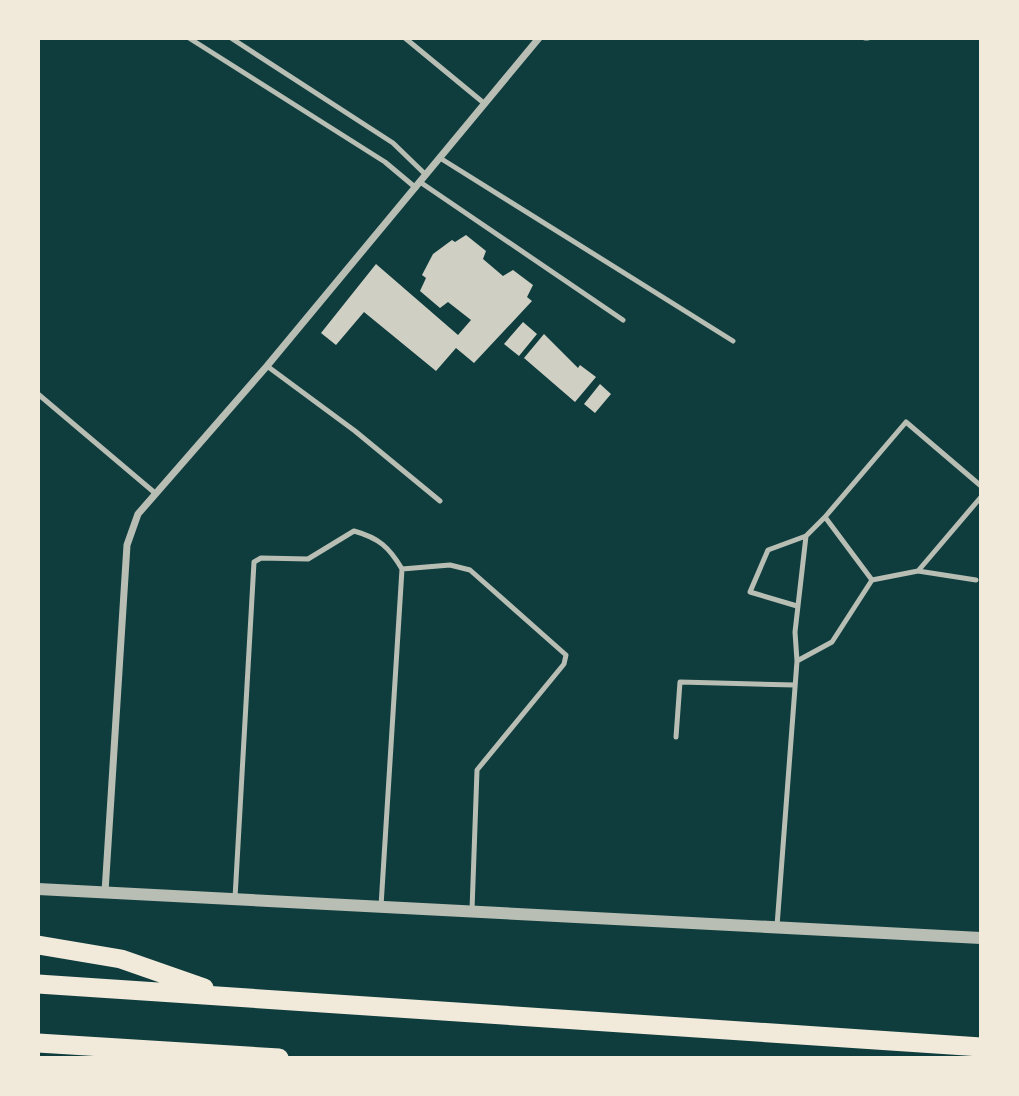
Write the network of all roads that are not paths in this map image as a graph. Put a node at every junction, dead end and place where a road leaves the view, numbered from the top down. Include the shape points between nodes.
1 (188, 38) edge
2 (231, 38) edge
3 (405, 38) edge
4 (539, 38) edge
5 (485, 104) junction
6 (440, 158) junction
7 (426, 175) junction
8 (418, 185) junction
9 (622, 320) dead end
10 (733, 341) dead end
11 (267, 366) junction
12 (38, 394) edge
13 (981, 486) edge
14 (155, 493) junction
15 (981, 497) edge
16 (440, 501) dead end
17 (825, 517) junction
18 (806, 536) junction
19 (402, 569) junction
20 (918, 571) junction
21 (872, 580) junction
22 (976, 580) dead end
23 (797, 606) junction
24 (797, 661) junction
25 (795, 685) junction
26 (676, 737) dead end
27 (38, 889) edge
28 (105, 892) junction
29 (235, 898) junction
30 (381, 906) junction
31 (472, 910) junction
32 (777, 926) junction
33 (981, 938) edge
34 (38, 945) edge
35 (38, 984) edge
36 (228, 996) junction
37 (38, 1042) edge
38 (981, 1047) edge
39 (279, 1058) edge

1 - 8 lane
2 - 7 lane via 393,143
3 - 5 lane
4 - 5 street
5 - 6 street
6 - 7 street
6 - 10 lane
7 - 8 street
8 - 9 lane
8 - 11 street
11 - 14 street
11 - 16 lane
12 - 14 lane
13 - 17 lane via 906,422
14 - 28 street via 138,514 127,545
15 - 20 lane
17 - 18 lane
17 - 21 lane
18 - 23 lane
18 - 23 lane via 768,550 750,592
19 - 29 lane via 391,550 374,537 354,531 308,559 261,558 254,562
19 - 30 lane
19 - 31 lane via 450,565 470,570 566,655 564,664 477,770
20 - 21 lane
20 - 22 lane
21 - 24 lane via 832,642
23 - 24 lane
24 - 25 lane
25 - 26 lane via 680,681
25 - 32 lane
27 - 28 street
28 - 29 street
29 - 30 street
30 - 31 street
31 - 32 street
32 - 33 street
34 - 36 highway via 121,959
35 - 36 highway
36 - 38 highway
37 - 39 highway

